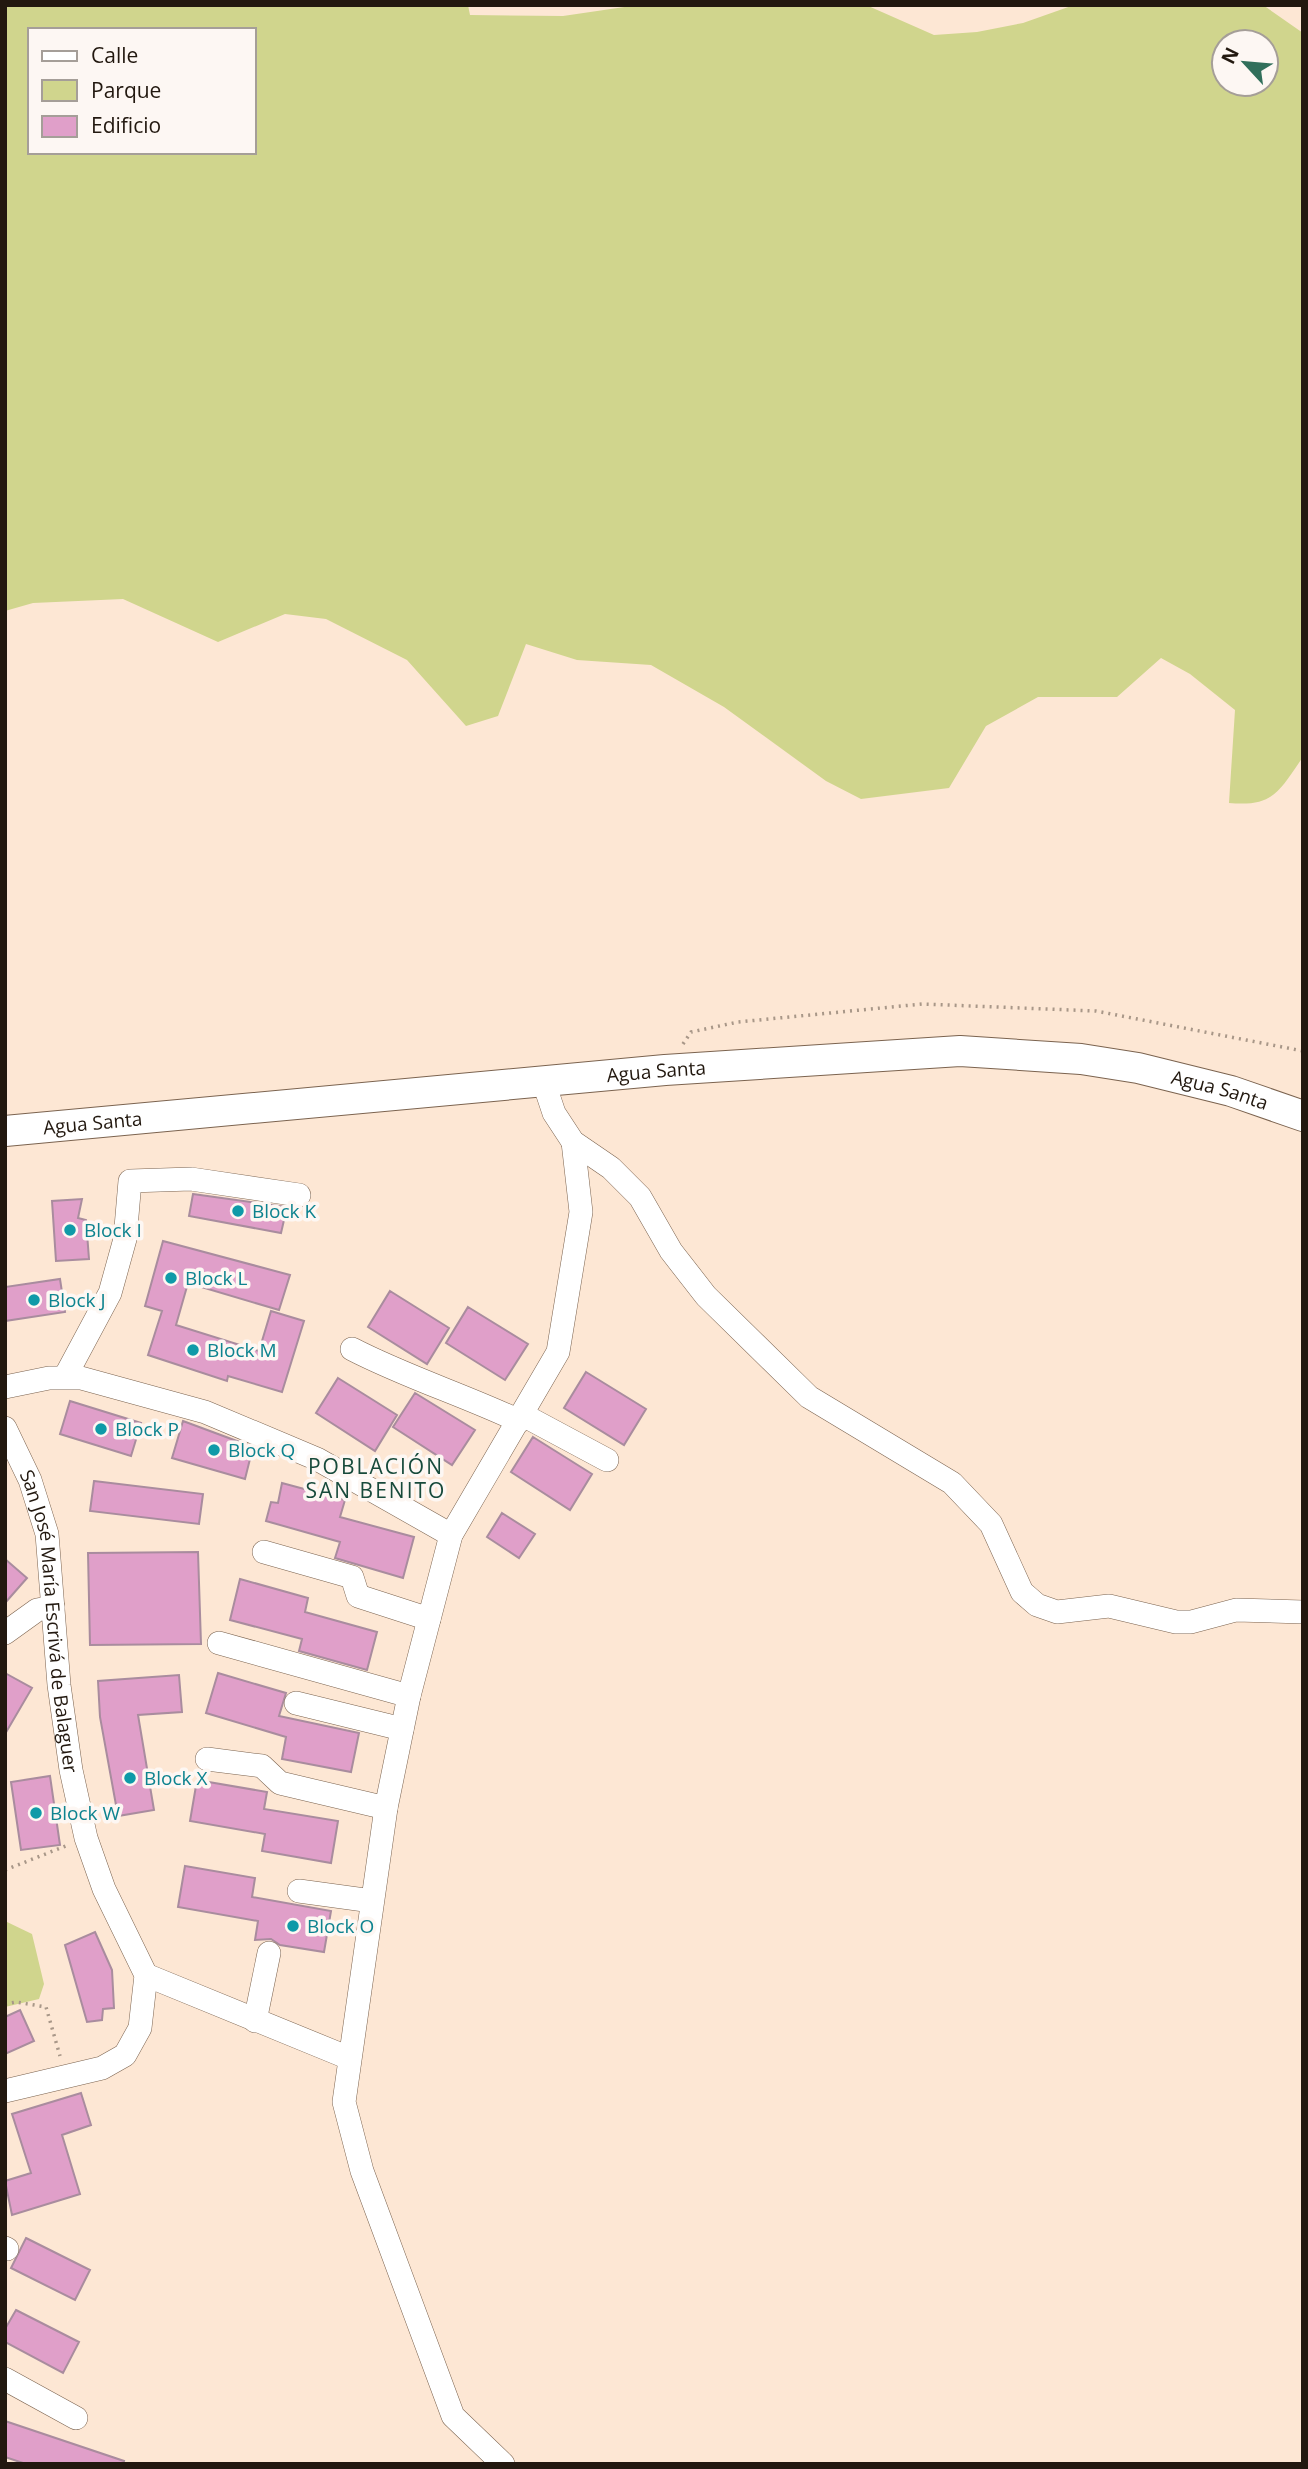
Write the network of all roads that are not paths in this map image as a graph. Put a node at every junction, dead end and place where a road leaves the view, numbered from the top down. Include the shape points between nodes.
1 (544, 1083) junction
2 (1303, 1116) edge
3 (5, 1131) edge
4 (573, 1142) junction
5 (299, 1195) dead end
6 (352, 1349) dead end
7 (65, 1377) junction
8 (5, 1387) edge
9 (521, 1418) junction
10 (5, 1428) edge
11 (607, 1460) dead end
12 (451, 1535) junction
13 (264, 1552) dead end
14 (53, 1607) junction
15 (1303, 1612) edge
16 (429, 1619) junction
17 (5, 1633) edge
18 (219, 1643) dead end
19 (409, 1696) junction
20 (296, 1703) dead end
21 (402, 1729) junction
22 (207, 1759) dead end
23 (386, 1808) junction
24 (299, 1891) dead end
25 (372, 1901) junction
26 (269, 1953) dead end
27 (146, 1975) junction
28 (255, 2021) junction
29 (349, 2058) junction
30 (5, 2091) edge
31 (5, 2379) edge
32 (76, 2418) dead end
33 (503, 2464) edge

1 - 2 main road, Agua Santa via 904,1053 1018,1052 1184,1078
1 - 3 main road, Agua Santa via 335,1098
1 - 4 street via 554,1113
4 - 9 street via 581,1212 558,1352
4 - 15 street via 611,1168 640,1197 671,1251 706,1296 810,1397 952,1483 991,1524 1022,1592 1037,1605 1057,1612 1109,1606 1177,1622 1236,1610
5 - 7 street via 191,1179 130,1181 125,1239 110,1293
6 - 9 street via 396,1371
7 - 8 street
7 - 12 street via 159,1397 250,1428 317,1459
9 - 11 street
9 - 12 street
10 - 14 street, San José María Escrivá de Balaguer via 41,1510 51,1558
12 - 16 street
13 - 16 street via 352,1577 358,1596
14 - 17 street via 37,1610
14 - 27 street, San José María Escrivá de Balaguer via 65,1728 86,1838 104,1889
16 - 19 street
18 - 19 street
19 - 21 street
20 - 21 street
21 - 23 street
22 - 23 street via 262,1766 280,1783
23 - 25 street
24 - 25 street
25 - 29 street
26 - 28 street
27 - 28 street
27 - 30 street via 140,2028 132,2047 110,2065
28 - 29 street
29 - 33 street via 344,2102 362,2171 453,2416
31 - 32 street

